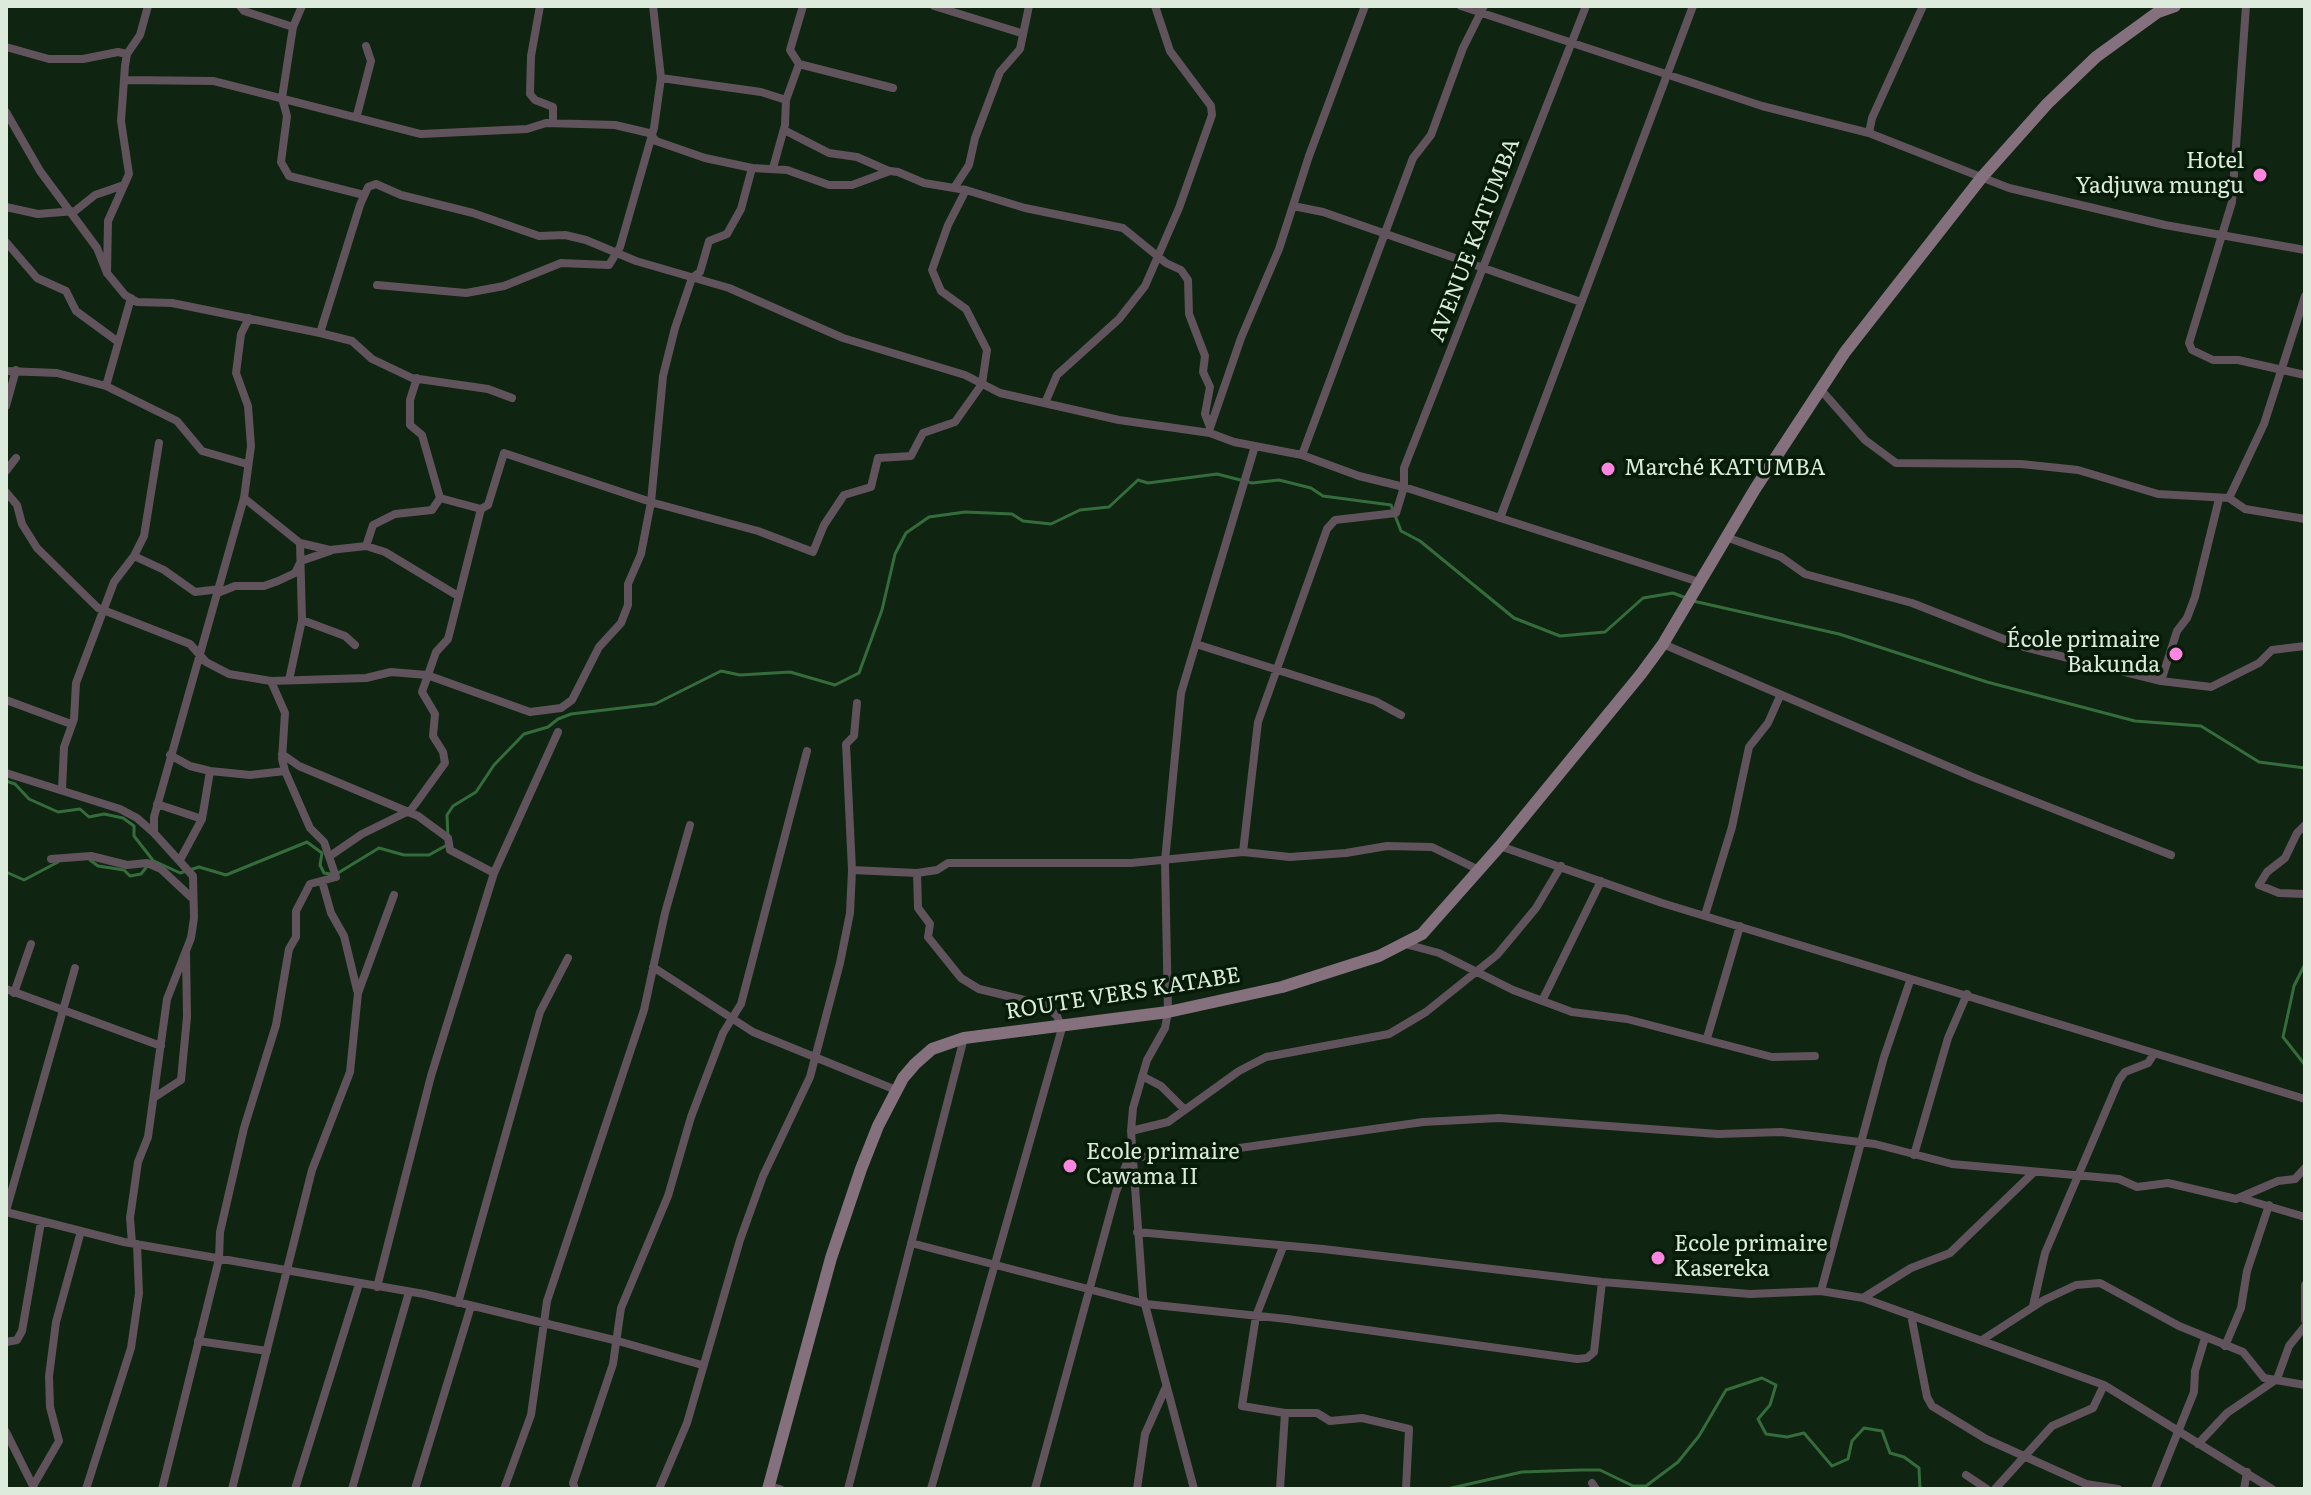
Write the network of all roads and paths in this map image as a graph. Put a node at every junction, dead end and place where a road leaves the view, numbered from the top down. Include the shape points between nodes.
1 (148, 6) edge
2 (240, 6) edge
3 (302, 6) edge
4 (540, 6) edge
5 (653, 6) edge
6 (803, 6) edge
7 (934, 6) edge
8 (1029, 6) edge
9 (1155, 6) edge
10 (1365, 6) edge
11 (1461, 6) edge
12 (1586, 6) edge
13 (1693, 6) edge
14 (1923, 6) edge
15 (2175, 6) edge
16 (2246, 6) edge
17 (1484, 11) edge
18 (293, 27) junction
19 (1021, 33) junction
20 (1571, 41) junction
21 (366, 46) dead end
22 (6, 47) edge
23 (127, 54) junction
24 (799, 64) junction
25 (1668, 74) junction
26 (661, 78) junction
27 (126, 80) junction
28 (893, 88) dead end
29 (282, 98) junction
30 (786, 100) junction
31 (6, 112) edge
32 (357, 115) junction
33 (553, 123) junction
34 (784, 130) junction
35 (1869, 133) junction
36 (652, 135) junction
37 (752, 168) junction
38 (773, 168) junction
39 (890, 171) junction
40 (1982, 177) junction
41 (124, 185) junction
42 (954, 188) junction
43 (966, 190) junction
44 (364, 195) junction
45 (1293, 206) junction
46 (6, 207) edge
47 (69, 212) junction
48 (2223, 234) junction
49 (1385, 237) junction
50 (6, 242) edge
51 (2305, 250) edge
52 (616, 253) junction
53 (1160, 255) junction
54 (1483, 269) junction
55 (107, 273) junction
56 (692, 278) junction
57 (377, 285) dead end
58 (131, 298) junction
59 (2305, 298) edge
60 (1581, 302) junction
61 (249, 318) junction
62 (320, 333) junction
63 (117, 341) junction
64 (11, 370) edge
65 (2279, 370) junction
66 (2305, 375) edge
67 (417, 378) junction
68 (982, 384) junction
69 (106, 386) junction
70 (1821, 390) junction
71 (512, 398) dead end
72 (1045, 403) junction
73 (6, 406) edge
74 (1210, 430) junction
75 (159, 443) dead end
76 (1255, 446) junction
77 (1302, 455) junction
78 (16, 458) dead end
79 (247, 464) junction
80 (6, 471) edge
81 (1404, 487) junction
82 (6, 492) edge
83 (244, 498) junction
84 (440, 498) junction
85 (2229, 498) junction
86 (2219, 499) junction
87 (651, 502) junction
88 (481, 509) junction
89 (1500, 518) junction
90 (2305, 519) edge
91 (1726, 537) junction
92 (300, 543) junction
93 (366, 546) junction
94 (330, 550) junction
95 (134, 556) junction
96 (301, 561) junction
97 (1696, 587) junction
98 (220, 591) junction
99 (458, 596) junction
100 (102, 611) junction
101 (302, 620) junction
102 (1196, 644) junction
103 (1663, 644) junction
104 (355, 645) dead end
105 (2305, 646) edge
106 (201, 653) junction
107 (1280, 668) junction
108 (427, 675) junction
109 (289, 680) junction
110 (271, 681) junction
111 (2161, 681) junction
112 (1780, 696) junction
113 (6, 700) edge
114 (857, 703) dead end
115 (1401, 715) dead end
116 (71, 724) junction
117 (558, 732) dead end
118 (807, 751) dead end
119 (282, 754) junction
120 (170, 755) junction
121 (210, 771) junction
122 (285, 771) junction
123 (6, 773) edge
124 (62, 790) junction
125 (157, 804) junction
126 (407, 812) junction
127 (202, 819) junction
128 (690, 825) dead end
129 (2305, 825) edge
130 (154, 833) junction
131 (1500, 846) junction
132 (1243, 852) junction
133 (2171, 855) dead end
134 (330, 856) junction
135 (51, 859) dead end
136 (180, 860) junction
137 (1165, 861) junction
138 (1561, 866) junction
139 (852, 870) junction
140 (1479, 870) junction
141 (494, 873) junction
142 (917, 873) junction
143 (322, 881) junction
144 (1601, 881) junction
145 (2305, 894) edge
146 (394, 895) dead end
147 (192, 898) junction
148 (1705, 915) junction
149 (1740, 926) junction
150 (31, 944) dead end
151 (1405, 944) junction
152 (186, 950) junction
153 (568, 958) dead end
154 (653, 967) junction
155 (75, 968) dead end
156 (1479, 971) junction
157 (1910, 981) junction
158 (10, 991) edge
159 (358, 993) junction
160 (1967, 994) junction
161 (1542, 1001) junction
162 (64, 1008) junction
163 (1168, 1012) junction
164 (734, 1019) junction
165 (1062, 1028) junction
166 (964, 1038) junction
167 (1707, 1038) junction
168 (161, 1046) junction
169 (2154, 1054) junction
170 (812, 1056) junction
171 (1815, 1056) dead end
172 (1142, 1076) junction
173 (896, 1090) junction
174 (155, 1097) junction
175 (2304, 1099) edge
176 (1185, 1110) junction
177 (1131, 1131) junction
178 (1863, 1143) junction
179 (1914, 1155) junction
180 (1131, 1160) junction
181 (2305, 1168) edge
182 (2034, 1172) junction
183 (2077, 1177) junction
184 (2244, 1199) junction
185 (2269, 1205) junction
186 (6, 1212) edge
187 (2305, 1217) edge
188 (41, 1222) junction
189 (81, 1231) junction
190 (1137, 1232) junction
191 (911, 1243) junction
192 (134, 1244) junction
193 (1283, 1247) junction
194 (219, 1259) junction
195 (993, 1265) junction
196 (285, 1271) junction
197 (1602, 1282) junction
198 (359, 1284) junction
199 (2305, 1285) edge
200 (377, 1287) junction
201 (1091, 1290) junction
202 (1821, 1291) junction
203 (409, 1292) junction
204 (1863, 1298) junction
205 (458, 1303) junction
206 (1146, 1304) junction
207 (471, 1306) junction
208 (2033, 1306) junction
209 (1911, 1315) junction
210 (1256, 1316) junction
211 (544, 1322) junction
212 (2305, 1323) edge
213 (2205, 1338) junction
214 (1982, 1340) junction
215 (198, 1341) junction
216 (618, 1341) junction
217 (6, 1342) edge
218 (2225, 1346) junction
219 (267, 1351) junction
220 (702, 1365) junction
221 (2277, 1379) junction
222 (2104, 1385) junction
223 (2305, 1385) edge
224 (1166, 1387) junction
225 (1285, 1413) junction
226 (6, 1432) edge
227 (2178, 1432) junction
228 (2198, 1444) junction
229 (6, 1453) edge
230 (2025, 1456) junction
231 (18, 1458) junction
232 (2247, 1472) junction
233 (1966, 1475) dead end
234 (34, 1487) edge
235 (772, 1488) edge
236 (86, 1489) edge
237 (162, 1489) edge
238 (232, 1489) edge
239 (295, 1489) edge
240 (352, 1489) edge
241 (415, 1489) edge
242 (504, 1489) edge
243 (575, 1489) edge
244 (659, 1489) edge
245 (848, 1489) edge
246 (931, 1489) edge
247 (1035, 1489) edge
248 (1137, 1489) edge
249 (1194, 1489) edge
250 (1280, 1489) edge
251 (1406, 1489) edge
252 (1987, 1489) edge
253 (1995, 1489) edge
254 (2118, 1489) edge
255 (2155, 1489) edge
256 (2244, 1489) edge
257 (2272, 1489) edge

1 - 23 street via 140,35
2 - 18 street
3 - 18 street
4 - 33 street via 530,94 553,107
5 - 26 street
6 - 24 street via 790,50
7 - 19 street
8 - 19 street
9 - 53 street via 1170,51 1212,109
10 - 45 street
11 - 17 street
12 - 20 street, AVENUE KATUMBA
13 - 25 street
14 - 35 street
15 - 40 street, ROUTE VERS KATABE via 2158,12 2096,57
16 - 48 street via 2232,202
17 - 20 street
17 - 49 street via 1463,48 1431,135 1413,158
18 - 29 street
19 - 42 street via 1020,49 1000,72 969,165
20 - 25 street
20 - 54 street, AVENUE KATUMBA
21 - 32 street via 372,55
22 - 23 street via 49,59
23 - 27 street
24 - 28 street
24 - 30 street
25 - 35 street via 1762,106
25 - 60 street
26 - 30 street
26 - 36 street
27 - 29 street via 214,81
27 - 41 street via 121,121 129,174
29 - 32 street
29 - 44 street via 287,116 280,160 288,175
30 - 34 street
31 - 47 street
32 - 33 street via 421,134
33 - 36 street via 615,125
34 - 38 street
34 - 39 street via 829,153 857,157
35 - 40 street
36 - 37 street via 700,157
36 - 52 street
37 - 38 street
37 - 56 street via 744,202 727,234 709,241 700,272
38 - 39 street via 838,187
39 - 42 street
40 - 48 street via 2165,225
40 - 70 street, ROUTE VERS KATABE
41 - 47 street
41 - 55 street via 108,221
42 - 43 street
43 - 53 street via 1123,228
43 - 68 street via 932,270 946,297 966,309 986,346
44 - 52 street via 376,184 539,236 577,237
44 - 62 street
45 - 49 street
45 - 74 street
46 - 47 street via 38,214
47 - 55 street via 97,248
48 - 51 street
48 - 65 street via 2189,338 2192,350 2213,360
49 - 54 street
49 - 77 street
50 - 63 street via 37,278 66,291 76,311
52 - 56 street
52 - 57 street via 607,266 561,263 485,291
53 - 72 street via 1138,297 1057,375
53 - 74 street via 1188,280 1189,314 1210,387 1205,414
54 - 60 street
54 - 81 street, AVENUE KATUMBA via 1404,468
55 - 58 street
56 - 68 street via 729,288 843,338
56 - 87 street via 663,376
58 - 61 street
58 - 63 street
59 - 65 street via 2290,353
60 - 89 street
61 - 62 street
61 - 79 street via 241,334 236,373 249,408
62 - 67 street via 352,341 372,359
63 - 69 street
64 - 69 street via 57,373
64 - 73 street
65 - 66 street
65 - 85 street via 2264,424
67 - 71 street
67 - 84 street via 410,425 422,435
68 - 72 street
68 - 87 street via 955,422 919,437 911,456 878,458 871,487 844,495 824,525 815,552 712,516
69 - 79 street via 177,421 202,451
70 - 86 street via 1865,440 1896,463 2078,470 2158,494
70 - 91 street, ROUTE VERS KATABE
72 - 74 street via 1153,426
74 - 76 street
75 - 95 street via 144,536
76 - 77 street
76 - 102 street
77 - 81 street
78 - 80 street
79 - 83 street
81 - 89 street
81 - 107 street via 1391,516 1335,520 1327,529
82 - 100 street via 37,548
83 - 92 street
83 - 98 street
84 - 88 street
84 - 93 street via 432,510 395,514 373,525
85 - 86 street
85 - 90 street via 2240,508
86 - 111 street via 2195,597
87 - 88 street via 504,453 488,505
87 - 108 street via 623,618 599,647 570,702 530,712
88 - 99 street
89 - 97 street
91 - 97 street, ROUTE VERS KATABE
91 - 111 street via 1781,557 1805,574 1912,603 2024,647
92 - 94 street
92 - 96 street
93 - 94 street
93 - 99 street
94 - 96 street
95 - 98 street via 195,592
95 - 100 street via 114,582
96 - 98 street via 295,573 278,581
96 - 101 street
97 - 103 street, ROUTE VERS KATABE
98 - 106 street
99 - 108 street via 448,639 437,649
100 - 106 street via 181,640
100 - 116 street via 76,683
101 - 104 street
101 - 109 street
102 - 107 street
102 - 137 street via 1177,715
103 - 112 street
103 - 131 street, ROUTE VERS KATABE
105 - 111 street via 2272,650 2259,663 2211,687
106 - 110 street via 206,662 229,674
106 - 120 street
107 - 115 street via 1387,705
107 - 132 street via 1255,739
108 - 109 street via 391,672 366,678
108 - 126 street via 422,692 435,714 433,737 445,763
109 - 110 street
110 - 119 street via 285,713
112 - 133 street
112 - 148 street via 1749,747
113 - 116 street
114 - 139 street via 854,736 846,744
116 - 124 street
117 - 141 street
118 - 164 street
119 - 122 street
119 - 126 street
120 - 121 street
120 - 125 street
121 - 122 street
121 - 127 street
122 - 134 street via 310,828
123 - 124 street
124 - 130 street via 120,809
125 - 127 street
125 - 130 street
126 - 134 street
126 - 141 street via 448,838 450,850
127 - 136 street
128 - 154 street
129 - 145 street via 2285,858 2259,885 2279,893
130 - 136 street
131 - 138 street
131 - 140 street, ROUTE VERS KATABE
132 - 137 street
132 - 140 street via 1290,857 1387,846 1432,847
134 - 143 street via 336,878
135 - 147 street via 91,856 127,865 147,863
136 - 147 street via 193,876
137 - 142 street via 948,863
137 - 163 street
138 - 144 street
138 - 156 street via 1536,908
139 - 142 street
139 - 170 street via 844,944
140 - 151 street, ROUTE VERS KATABE via 1440,916
141 - 200 street via 431,1076
142 - 165 street via 918,908 930,924 928,937 961,978 979,989 1045,1005
143 - 159 street via 344,936
143 - 194 street via 309,886 296,911 296,937 244,1128 220,1232
144 - 148 street
144 - 161 street
146 - 159 street
147 - 152 street via 194,921
148 - 149 street
149 - 157 street
149 - 167 street
150 - 158 street
151 - 156 street
151 - 163 street, ROUTE VERS KATABE via 1282,987
152 - 168 street via 167,997
152 - 174 street via 188,1012 181,1080
153 - 205 street via 540,1012
154 - 164 street
154 - 211 street via 644,1010 565,1240
155 - 162 street
156 - 161 street
156 - 176 street via 1389,1034 1266,1057
157 - 160 street
157 - 178 street
158 - 162 street
159 - 196 street via 350,1072 312,1170
160 - 169 street
160 - 179 street via 1945,1046
161 - 167 street via 1572,1012
162 - 168 street
162 - 186 street
163 - 165 street, ROUTE VERS KATABE
163 - 172 street
164 - 170 street
164 - 216 street via 723,1033 672,1186 621,1308
165 - 166 street, ROUTE VERS KATABE
165 - 195 street
166 - 173 street, ROUTE VERS KATABE via 932,1049
166 - 191 street
167 - 171 street via 1772,1057
168 - 174 street
169 - 175 street
169 - 183 street via 2119,1080
170 - 173 street
170 - 220 street via 803,1094 740,1240
172 - 176 street
172 - 177 street
173 - 235 street, ROUTE VERS KATABE via 844,1217
174 - 192 street via 130,1218
176 - 177 street via 1159,1125
177 - 180 street
178 - 179 street
178 - 180 street via 1781,1132 1718,1134 1499,1118 1423,1122
178 - 202 street
179 - 182 street
180 - 190 street
180 - 201 street via 1116,1192
181 - 184 street via 2295,1179 2278,1181
182 - 183 street
182 - 204 street via 1950,1253 1911,1268
183 - 184 street via 2119,1179 2137,1187 2168,1183
183 - 208 street via 2045,1253
184 - 185 street
185 - 187 street
185 - 218 street
186 - 188 street
188 - 189 street
188 - 217 street via 22,1331 17,1340
189 - 192 street
189 - 234 street via 56,1322 49,1376 59,1441
190 - 193 street
190 - 206 street
191 - 195 street
191 - 245 street
192 - 194 street
192 - 236 street via 139,1293 131,1348
193 - 197 street
193 - 210 street
194 - 196 street
194 - 215 street
195 - 201 street
195 - 246 street
196 - 198 street
196 - 219 street
197 - 202 street via 1750,1294
197 - 210 street via 1594,1352 1583,1359
198 - 200 street
198 - 239 street
199 - 212 street
200 - 203 street
201 - 206 street
201 - 247 street
202 - 204 street
203 - 205 street
203 - 240 street
204 - 209 street
205 - 207 street
206 - 210 street
206 - 224 street
207 - 211 street
207 - 241 street
208 - 213 street via 2076,1285 2100,1283
208 - 214 street
209 - 214 street
209 - 230 street via 1932,1406
210 - 225 street via 1241,1403
211 - 216 street
211 - 242 street via 531,1415
212 - 221 street via 2289,1346
213 - 218 street
213 - 227 street via 2194,1392
214 - 222 street
215 - 219 street
215 - 237 street
216 - 220 street
216 - 243 street
218 - 221 street via 2243,1352 2264,1378
219 - 238 street
220 - 244 street via 687,1423
221 - 223 street
221 - 228 street via 2227,1413
222 - 227 street
222 - 230 street via 2093,1408 2052,1426
224 - 248 street via 1148,1424
224 - 249 street
225 - 250 street
225 - 251 street via 1317,1413 1338,1421 1362,1418 1409,1429
226 - 231 street
227 - 228 street
227 - 255 street
228 - 232 street
229 - 231 street
230 - 253 street
230 - 254 street via 2086,1484
231 - 234 street
232 - 256 street
232 - 257 street
233 - 252 street

